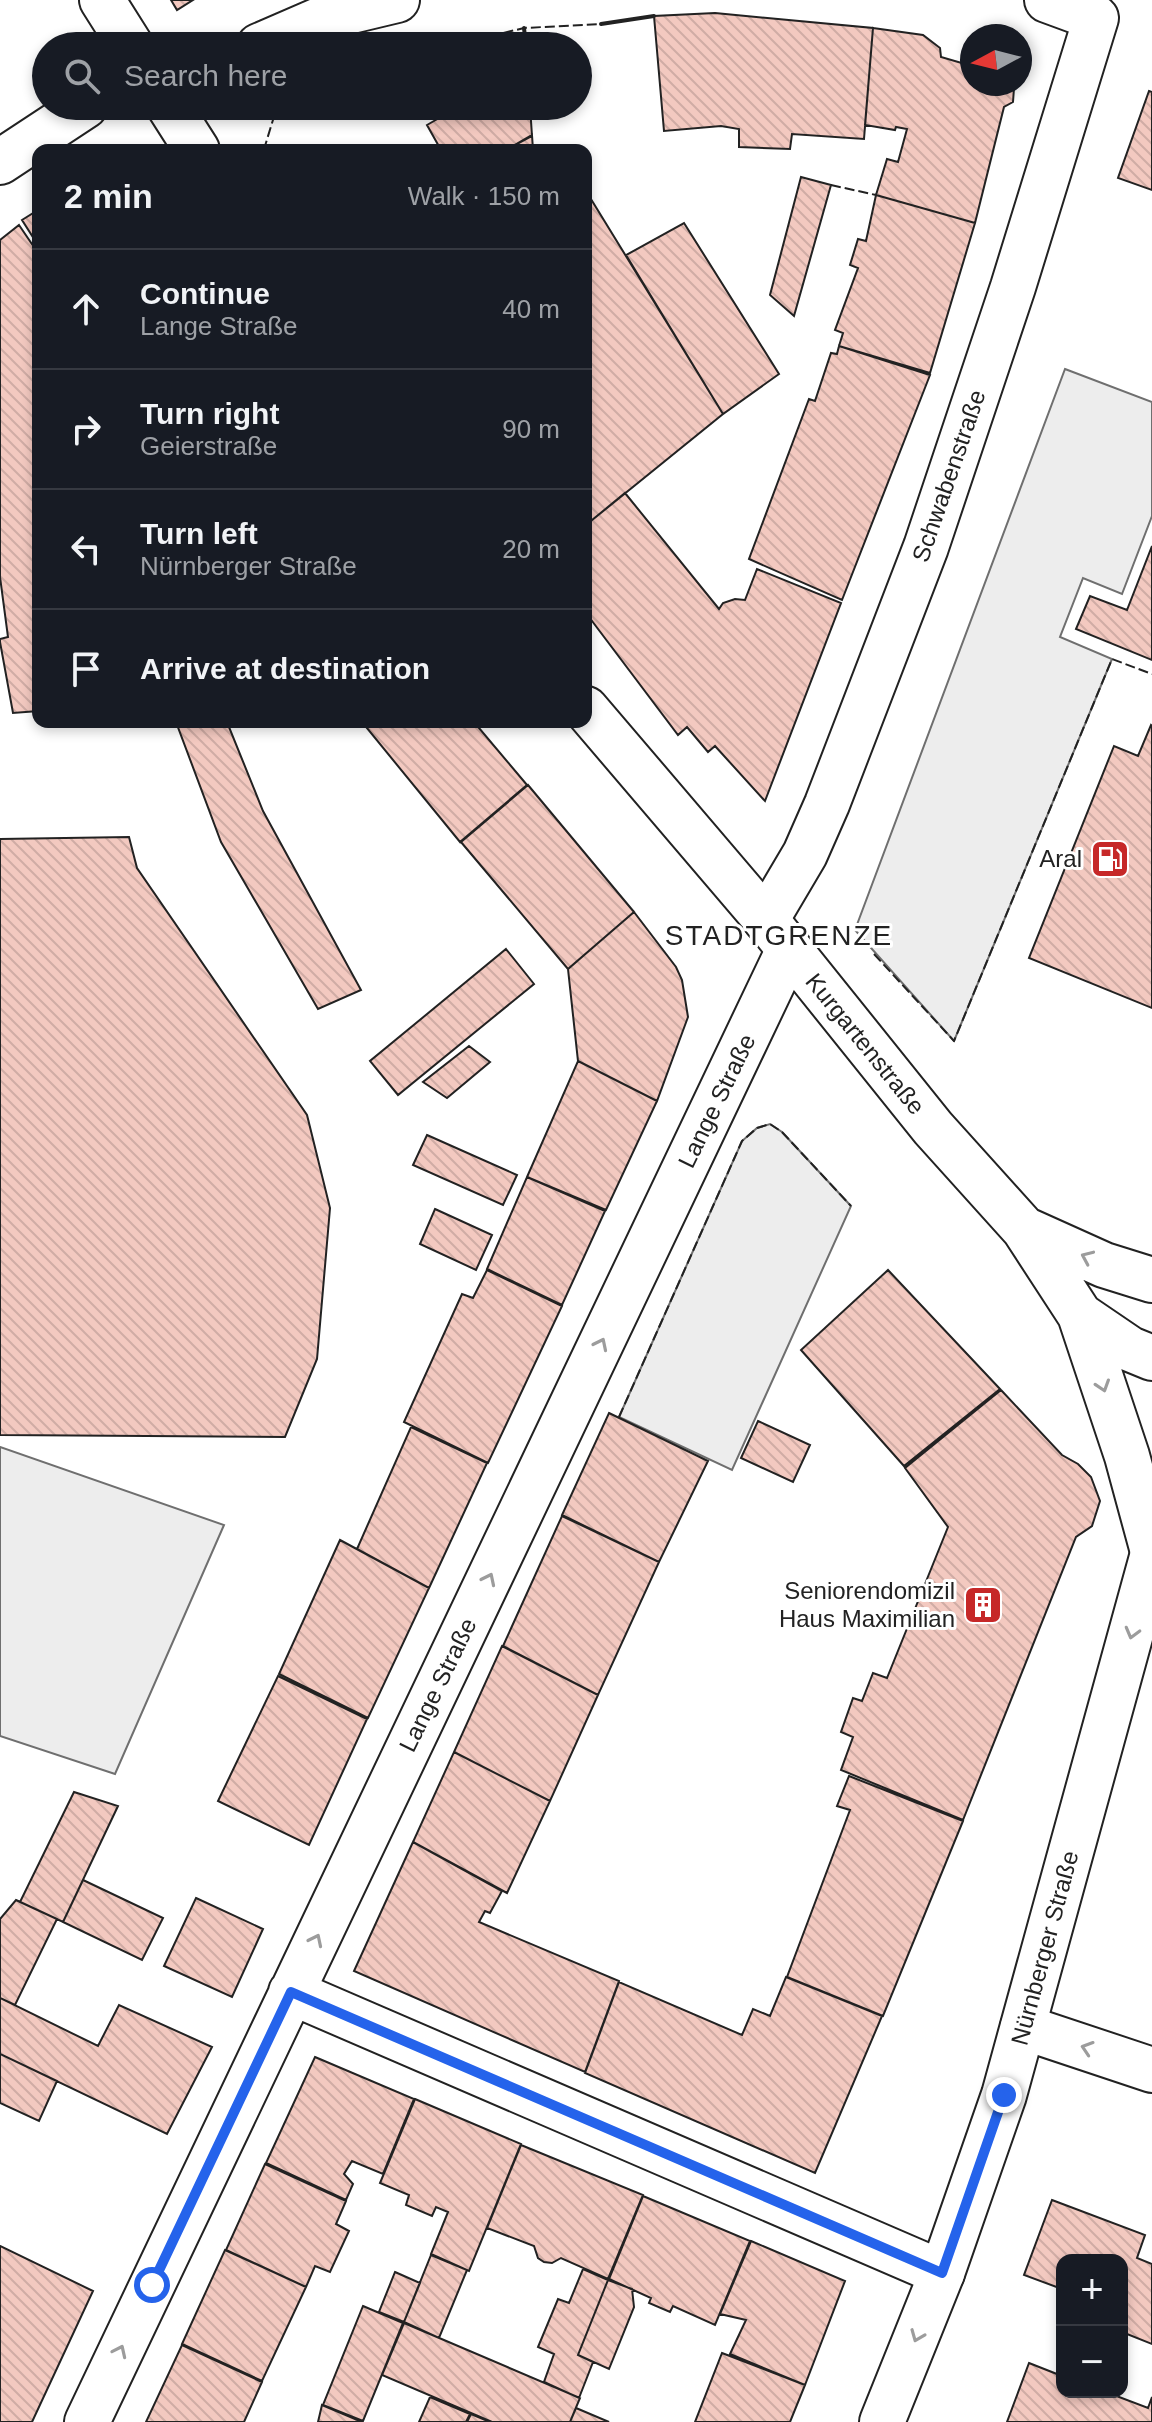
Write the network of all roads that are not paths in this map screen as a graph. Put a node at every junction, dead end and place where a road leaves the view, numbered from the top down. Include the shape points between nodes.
1 (102, 0) edge
2 (397, 0) edge
3 (1047, 0) edge
4 (122, 32) edge
5 (291, 32) edge
6 (64, 120) edge
7 (178, 120) edge
8 (193, 144) edge
9 (0, 162) edge
10 (592, 716) edge
11 (777, 935) junction
12 (1024, 1229) junction
13 (1152, 1280) edge
14 (1080, 1315) junction
15 (1152, 1358) edge
16 (1152, 1548) edge
17 (1152, 1557) edge
18 (291, 1992) junction
19 (1023, 2027) junction
20 (1152, 2070) edge
21 (942, 2273) junction
22 (87, 2422) edge
23 (882, 2422) edge

1 - 4 street
2 - 5 street via 326,17
3 - 11 street, Schwabenstraße via 1096,18 926,547
6 - 9 street
7 - 8 street
10 - 11 street, Kurgartenstraße
11 - 12 street, Kurgartenstraße via 933,1128
18 -> 11 street, Lange Straße
13 -> 12 street, Kurgartenstraße
12 - 14 street, Kurgartenstraße
14 - 15 street, Kurgartenstraße
14 -> 16 street
17 -> 19 street, Nürnberger Straße
18 - 21 street
22 -> 18 street, Lange Straße
20 -> 19 street
19 - 21 street, Nürnberger Straße
21 -> 23 street, Nürnberger Straße

